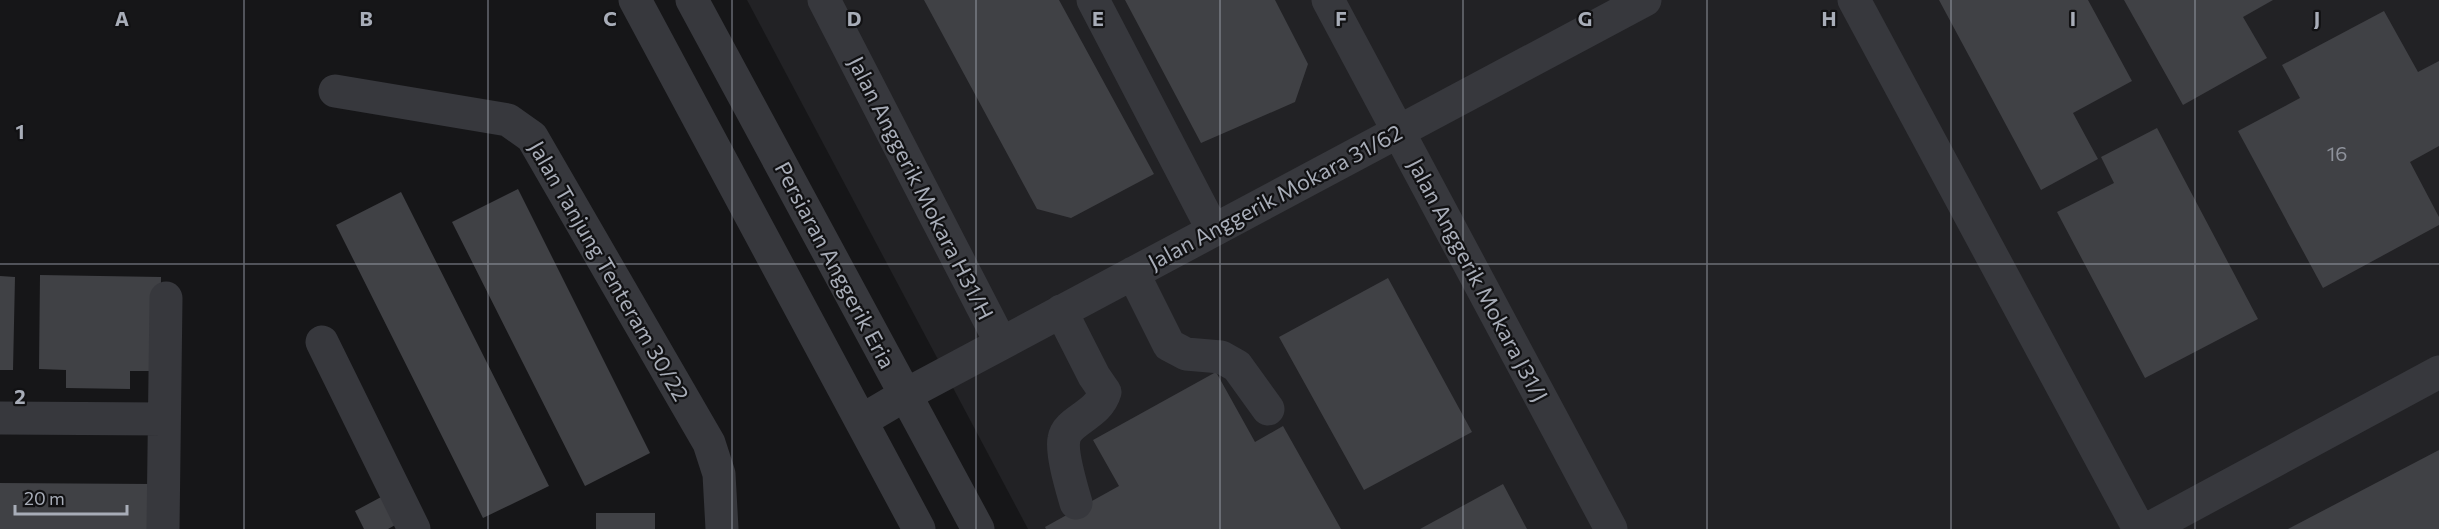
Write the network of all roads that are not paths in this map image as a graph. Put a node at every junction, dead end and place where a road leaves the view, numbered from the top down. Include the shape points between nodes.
1 (635, 0) edge
2 (692, 0) edge
3 (824, 0) edge
4 (1093, 0) edge
5 (1328, 0) edge
6 (1645, 0) edge
7 (1854, 0) edge
8 (335, 91) dead end
9 (1398, 132) junction
10 (1213, 230) junction
11 (1133, 273) junction
12 (166, 298) dead end
13 (1061, 311) junction
14 (322, 342) dead end
15 (1001, 343) junction
16 (2439, 372) edge
17 (905, 395) junction
18 (1268, 410) dead end
19 (0, 418) edge
20 (164, 419) junction
21 (861, 421) junction
22 (1076, 503) dead end
23 (163, 529) edge
24 (414, 529) edge
25 (722, 529) edge
26 (919, 529) edge
27 (978, 529) edge
28 (1611, 529) edge
29 (2139, 529) edge
30 (2148, 529) edge

1 - 21 street
2 - 17 street, Persiaran Anggerik Eria
3 - 15 street, Jalan Anggerik Mokara H31/H
4 - 10 street
5 - 9 street, Jalan Anggerik Mokara J31/J
6 - 9 street, Jalan Anggerik Mokara 31/62
7 - 29 street
8 - 25 street, Jalan Tanjung Tenteram 30/22 via 507,120 532,137 709,443 720,474
9 - 10 street, Jalan Anggerik Mokara 31/62
9 - 28 street, Jalan Anggerik Mokara J31/J
10 - 11 street, Jalan Anggerik Mokara 31/62
11 - 13 street, Jalan Anggerik Mokara 31/62
11 - 18 street via 1169,345 1186,354 1221,357 1237,366
12 - 20 street
13 - 15 street, Jalan Anggerik Mokara 31/62
13 - 22 street via 1105,392 1102,403 1070,428 1064,439
14 - 24 street
15 - 17 street, Jalan Anggerik Mokara 31/62
16 - 30 street
17 - 21 street, Jalan Anggerik Mokara 31/62
17 - 27 street, Persiaran Anggerik Eria
19 - 20 street
20 - 23 street
21 - 26 street

